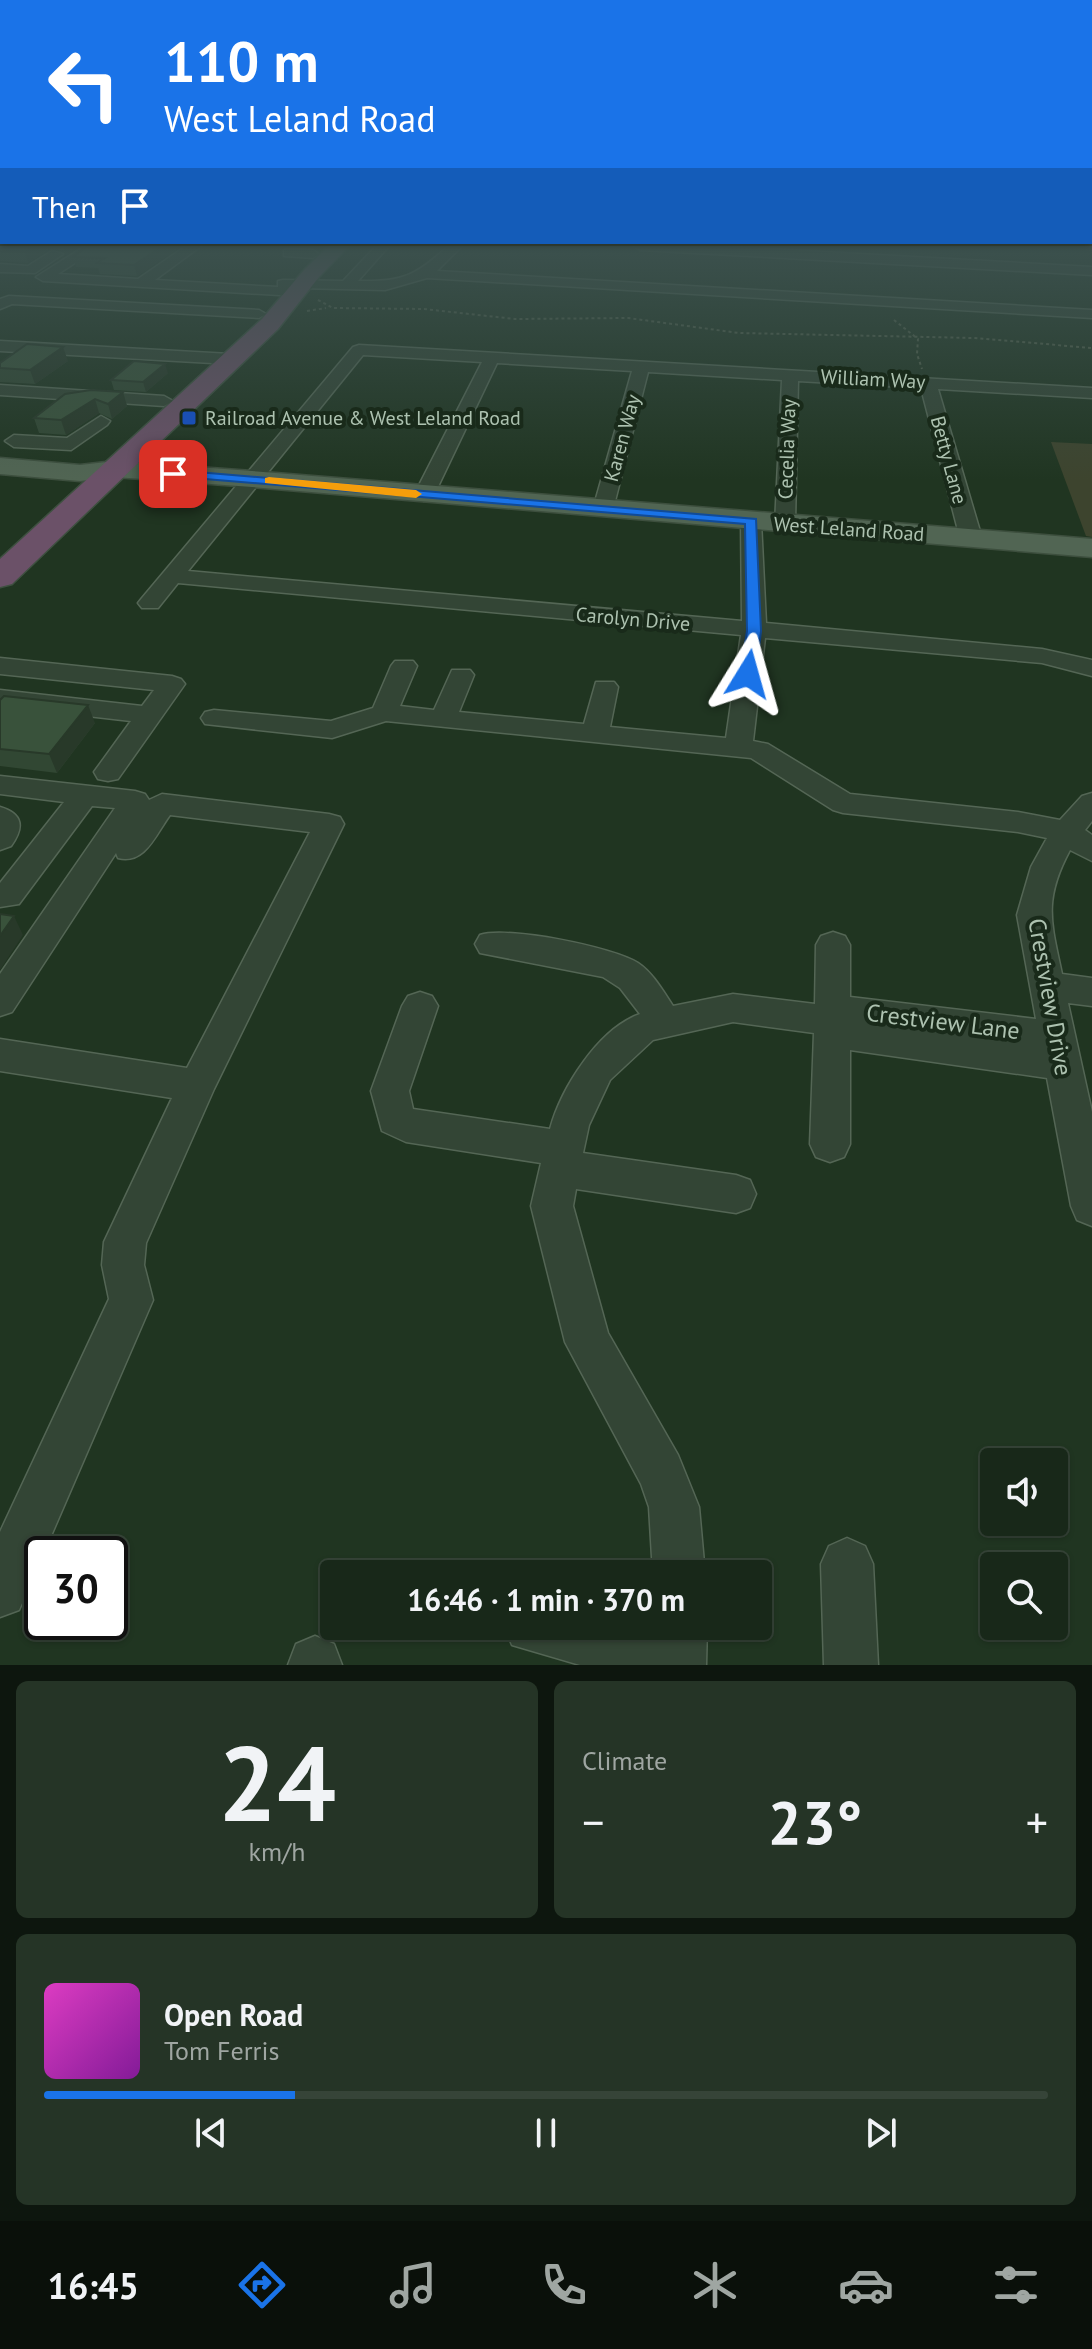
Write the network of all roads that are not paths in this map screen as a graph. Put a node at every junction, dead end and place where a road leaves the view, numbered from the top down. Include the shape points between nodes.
1 (163, 324) edge
2 (250, 324) edge
3 (262, 324) edge
4 (0, 346) edge
5 (492, 357) junction
6 (122, 360) junction
7 (213, 363) junction
8 (641, 366) junction
9 (790, 375) junction
10 (928, 382) junction
11 (0, 390) edge
12 (1092, 393) edge
13 (127, 399) junction
14 (164, 401) junction
15 (37, 423) edge
16 (0, 453) edge
17 (0, 466) edge
18 (96, 467) junction
19 (252, 479) junction
20 (424, 495) junction
21 (603, 509) junction
22 (751, 521) junction
23 (785, 524) junction
24 (971, 538) junction
25 (0, 545) edge
26 (1092, 548) edge
27 (173, 576) junction
28 (0, 577) edge
29 (150, 603) dead end
30 (754, 631) junction
31 (0, 666) edge
32 (404, 666) dead end
33 (1092, 668) edge
34 (461, 675) dead end
35 (605, 687) dead end
36 (0, 698) edge
37 (384, 713) junction
38 (149, 715) junction
39 (214, 718) dead end
40 (443, 719) junction
41 (595, 734) junction
42 (738, 748) junction
43 (108, 772) dead end
44 (0, 785) edge
45 (85, 795) junction
46 (1092, 803) edge
47 (0, 817) edge
48 (0, 839) edge
49 (1078, 841) edge
50 (129, 850) dead end
51 (0, 895) edge
52 (492, 944) dead end
53 (833, 945) dead end
54 (1045, 986) junction
55 (1092, 992) edge
56 (0, 1002) edge
57 (420, 1006) dead end
58 (834, 1021) junction
59 (665, 1023) junction
60 (1058, 1050) junction
61 (0, 1055) edge
62 (197, 1086) junction
63 (830, 1144) dead end
64 (562, 1158) junction
65 (736, 1194) dead end
66 (1091, 1197) edge
67 (678, 1560) edge
68 (847, 1564) dead end
69 (2, 1581) edge
70 (614, 1640) edge
71 (679, 1651) edge
72 (851, 1665) edge

1 - 6 street
2 - 7 highway
3 - 7 highway
4 - 6 street
5 - 8 street, William Way
5 - 19 street, William Way via 359,350
5 - 20 street
6 - 7 street
7 - 14 highway
7 - 18 highway
8 - 9 street, William Way
8 - 21 street, Karen Way
9 - 10 street, William Way
9 - 23 street, Cecelia Way
10 - 12 street, William Way
10 - 24 street, Betty Lane
11 - 13 street via 49,389 72,399
13 - 14 street
13 - 15 street via 71,444 14,441
14 - 18 highway
16 - 18 main road
17 - 18 main road
18 - 19 main road, West Leland Road
18 - 25 highway
18 - 28 highway
19 - 20 main road, West Leland Road
19 - 27 street, William Way
20 - 21 main road, West Leland Road
21 - 22 main road, West Leland Road
22 - 23 main road, West Leland Road
22 - 30 street, Cecelia Way
23 - 24 main road, West Leland Road
24 - 26 main road, West Leland Road
27 - 29 street, William Way
27 - 30 street, Carolyn Drive
30 - 33 street, Carolyn Drive via 1042,656
30 - 42 street, Cecelia Way
31 - 38 street via 172,684
32 - 37 street
34 - 40 street
35 - 41 street
36 - 38 street
37 - 39 street via 332,730
37 - 40 street
38 - 43 street
40 - 41 street
41 - 42 street
42 - 49 street via 758,750 843,803 1018,822
44 - 45 street
45 - 51 street via 8,896
45 - 56 street via 135,801
46 - 49 street, Crestview Drive
47 - 48 street via 7,827
49 - 54 street, Crestview Drive via 1041,874 1033,915
50 - 62 street via 162,804 329,824
52 - 59 street via 623,971
53 - 58 street
54 - 55 street
54 - 60 street, Crestview Drive
57 - 64 street via 390,1091 396,1119
58 - 59 street, Crestview Lane via 733,1008
58 - 60 street, Crestview Lane via 855,1010 949,1036
58 - 63 street
59 - 64 street, Crestview Lane via 642,1028 597,1069 570,1124
60 - 66 street, Crestview Drive
61 - 62 street
62 - 69 street via 125,1242 123,1265 131,1300
64 - 65 street
64 - 67 street, Crestview Lane via 552,1206 588,1342 661,1472 674,1507
68 - 72 street
70 - 71 street

